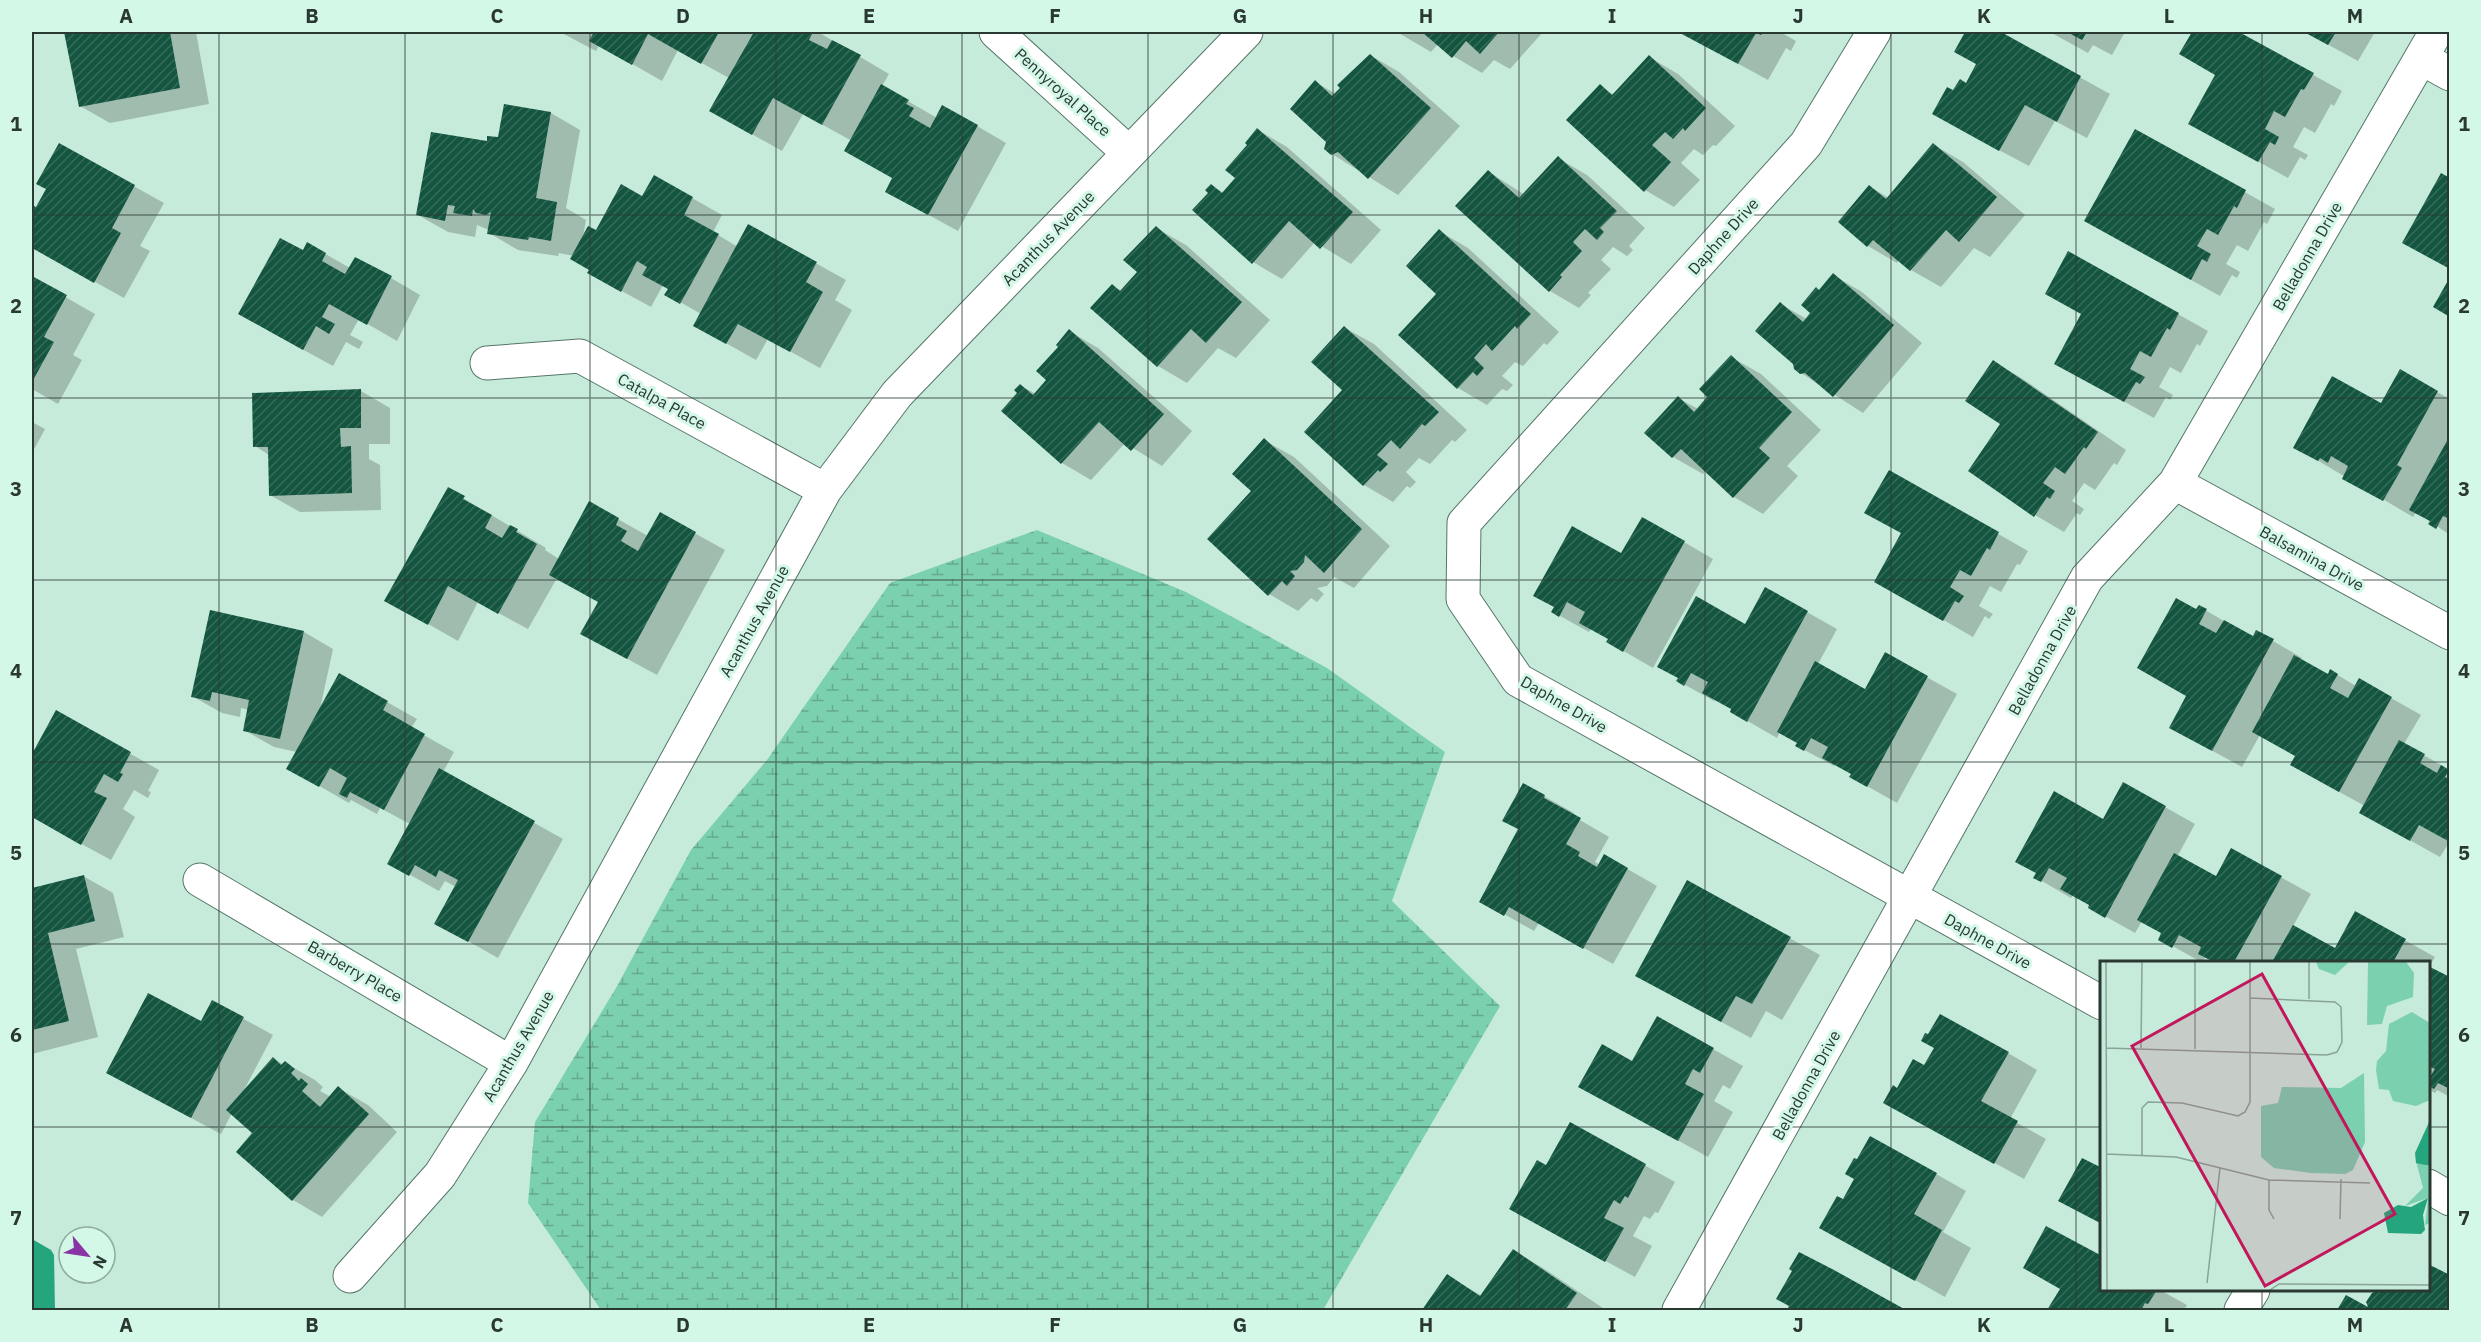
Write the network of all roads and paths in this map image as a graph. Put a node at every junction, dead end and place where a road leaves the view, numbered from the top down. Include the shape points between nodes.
1 (996, 32) edge
2 (1246, 32) edge
3 (1874, 32) edge
4 (2428, 45) edge
5 (2450, 74) edge
6 (1129, 153) junction
7 (487, 363) dead end
8 (2175, 483) junction
9 (825, 490) junction
10 (2450, 633) edge
11 (200, 880) dead end
12 (1910, 898) junction
13 (2100, 1002) edge
14 (511, 1063) junction
15 (2430, 1187) edge
16 (2450, 1198) edge
17 (350, 1276) dead end
18 (2252, 1291) edge
19 (1679, 1311) edge
20 (2241, 1311) edge

1 - 6 street, Pennyroyal Place
2 - 6 street, Acanthus Avenue
3 - 12 street, Daphne Drive via 1806,144 1464,523 1462,599 1518,680
4 - 5 street
4 - 8 street, Belladonna Drive
6 - 9 street, Acanthus Avenue via 897,394
7 - 9 street, Catalpa Place via 580,356
8 - 10 street, Balsamina Drive
8 - 12 street, Belladonna Drive via 2087,578
9 - 14 street, Acanthus Avenue
11 - 14 street, Barberry Place
12 - 13 street, Daphne Drive
12 - 19 street, Belladonna Drive
14 - 17 street, Acanthus Avenue via 440,1175
15 - 16 street
18 - 20 street

